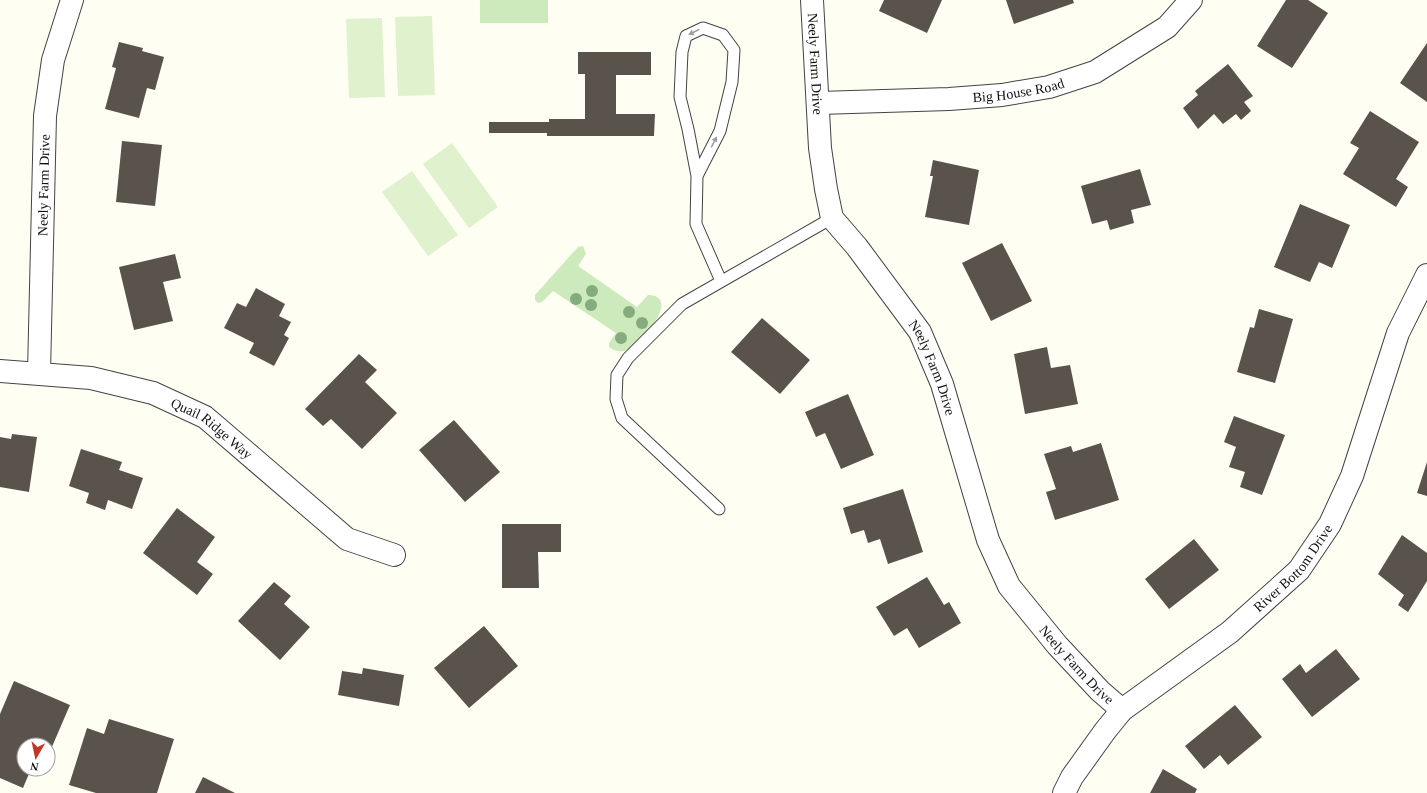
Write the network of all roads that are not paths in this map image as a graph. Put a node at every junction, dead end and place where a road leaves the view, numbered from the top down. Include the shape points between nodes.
1 (72, 0) edge
2 (812, 0) edge
3 (1191, 0) edge
4 (818, 103) junction
5 (697, 176) junction
6 (832, 218) junction
7 (1427, 275) edge
8 (721, 281) junction
9 (0, 371) edge
10 (39, 373) junction
11 (719, 509) dead end
12 (394, 555) dead end
13 (1122, 710) junction
14 (1064, 793) edge

1 - 10 street, Neely Farm Drive via 53,60 45,116
2 - 4 street, Neely Farm Drive
3 - 4 street, Big House Road via 1167,27 1095,72 1049,87 1002,95 948,99
4 - 6 street, Neely Farm Drive via 820,148
5 -> 5 lane via 720,131 732,82 734,50 723,35 703,28 686,36 682,52 680,97
5 - 8 lane via 696,224
6 - 8 lane
6 - 13 street, Neely Farm Drive via 857,247 920,332 942,384 988,540 1009,586 1057,645 1100,691
7 - 13 street, River Bottom Drive via 1398,333 1352,476 1330,524 1299,570 1230,632
8 - 11 lane via 682,304 628,358 618,375 616,399 622,418
9 - 10 street, Quail Ridge Way
10 - 12 street, Quail Ridge Way via 90,378 153,393 205,417 347,539
13 - 14 street, River Bottom Drive via 1072,777

